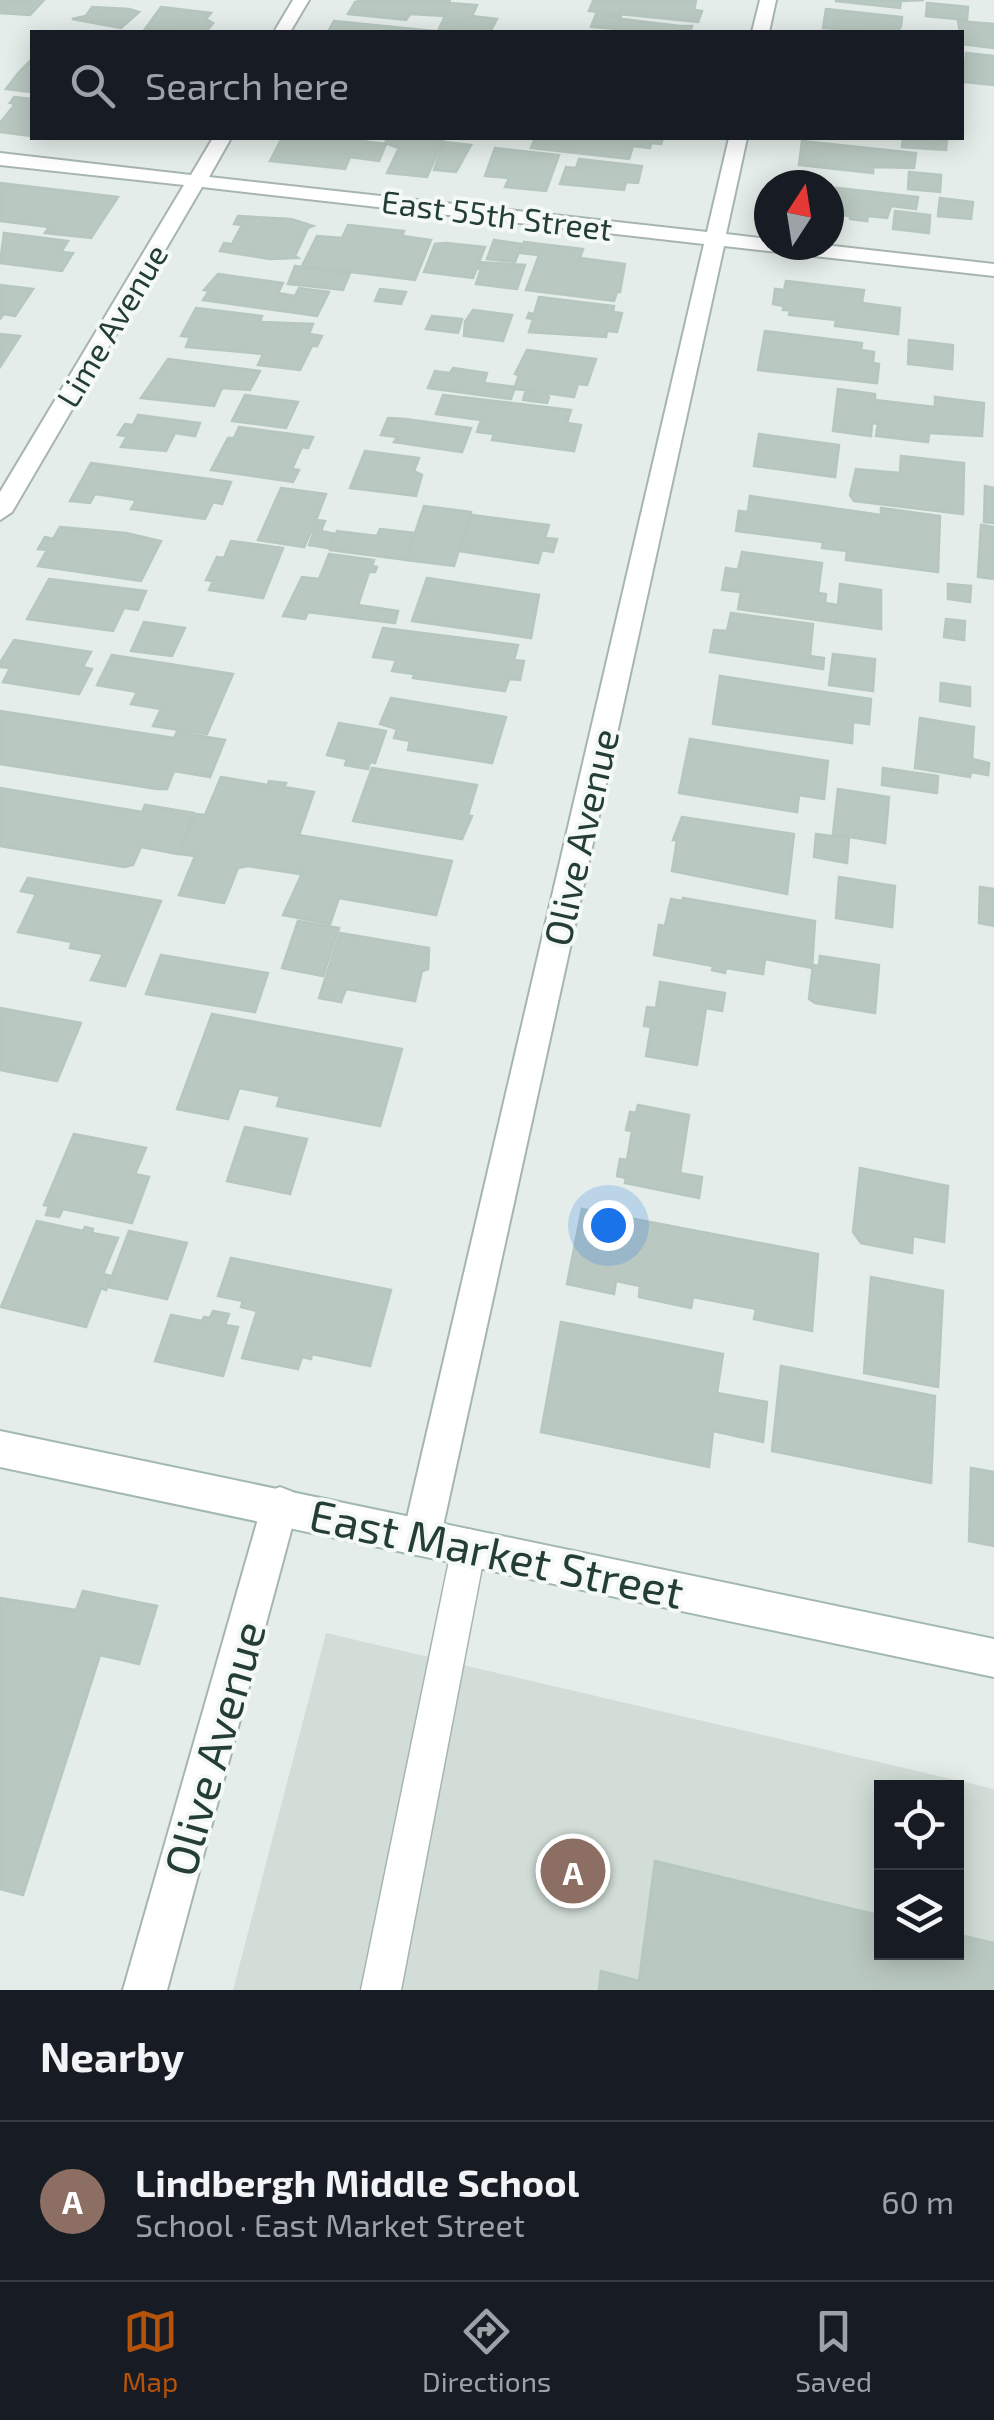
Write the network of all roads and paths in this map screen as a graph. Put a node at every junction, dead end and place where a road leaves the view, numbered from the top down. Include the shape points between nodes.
1 (300, 0) edge
2 (768, 0) edge
3 (283, 30) edge
4 (761, 30) edge
5 (221, 140) edge
6 (738, 140) edge
7 (0, 158) edge
8 (197, 180) junction
9 (715, 239) junction
10 (994, 270) edge
11 (0, 512) edge
12 (0, 1449) edge
13 (280, 1505) junction
14 (422, 1536) junction
15 (468, 1546) junction
16 (994, 1658) edge
17 (145, 1990) edge
18 (382, 1990) edge

1 - 3 street
2 - 4 street
5 - 8 street, Lime Avenue
6 - 9 street, Olive Avenue
7 - 8 street, East 55th Street
8 - 9 street, East 55th Street
8 - 11 street, Lime Avenue
9 - 10 street, East 55th Street
9 - 14 street, Olive Avenue
12 - 13 street, East Market Street
13 - 14 street, East Market Street
13 - 17 street, Olive Avenue
14 - 15 street, East Market Street
15 - 16 street, East Market Street
15 - 18 lane

